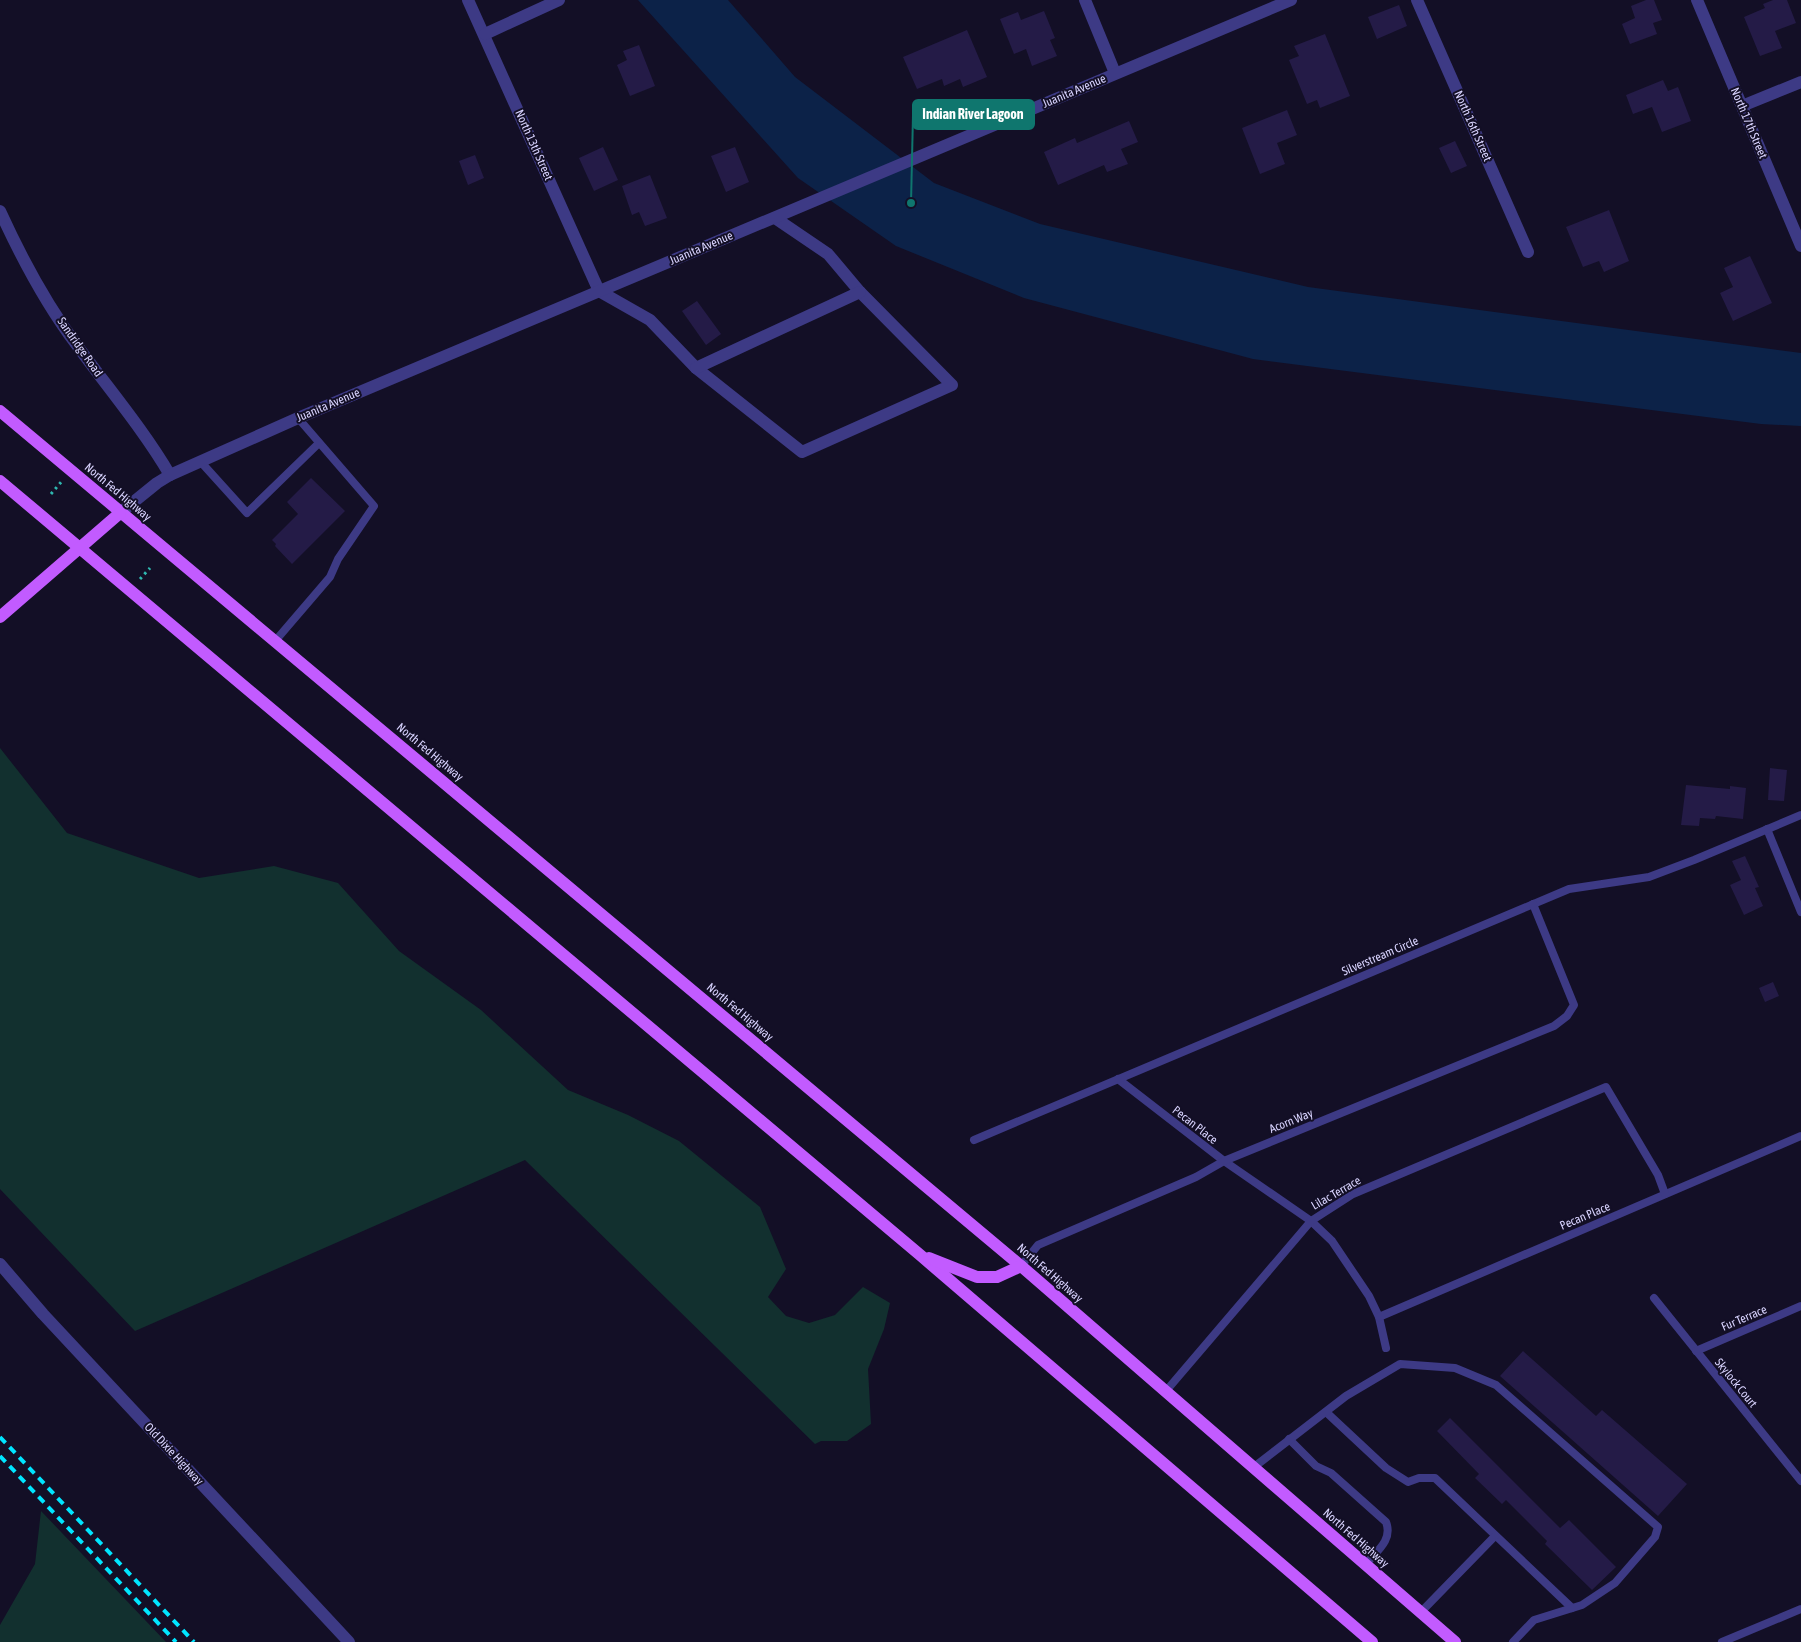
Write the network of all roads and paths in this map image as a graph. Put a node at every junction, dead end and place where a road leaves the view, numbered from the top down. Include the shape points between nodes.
1 (468, 0) edge
2 (559, 0) edge
3 (1086, 0) edge
4 (1291, 0) edge
5 (1417, 0) edge
6 (1697, 0) edge
7 (485, 34) junction
8 (1115, 74) junction
9 (1801, 82) edge
10 (1742, 106) junction
11 (0, 211) edge
12 (775, 218) junction
13 (1801, 246) edge
14 (1528, 252) dead end
15 (599, 291) junction
16 (860, 292) junction
17 (696, 368) junction
18 (0, 411) edge
19 (298, 418) junction
20 (319, 443) junction
21 (200, 461) junction
22 (170, 475) junction
23 (64, 478) dead end
24 (0, 481) edge
25 (51, 494) dead end
26 (120, 513) junction
27 (80, 549) junction
28 (150, 568) dead end
29 (140, 580) dead end
30 (0, 617) edge
31 (276, 640) junction
32 (1801, 815) edge
33 (1767, 829) junction
34 (1533, 904) junction
35 (1801, 912) edge
36 (1118, 1079) junction
37 (1801, 1136) edge
38 (974, 1140) dead end
39 (1224, 1161) junction
40 (1665, 1194) junction
41 (1310, 1221) junction
42 (919, 1254) junction
43 (0, 1264) edge
44 (1022, 1266) junction
45 (1654, 1298) dead end
46 (1801, 1306) edge
47 (1379, 1317) junction
48 (1386, 1348) dead end
49 (1696, 1351) junction
50 (1166, 1391) junction
51 (1326, 1412) junction
52 (1289, 1439) junction
53 (1254, 1467) junction
54 (1801, 1481) edge
55 (1495, 1536) junction
56 (1366, 1564) junction
57 (1572, 1608) junction
58 (1801, 1609) edge
59 (1421, 1612) junction
60 (348, 1642) edge
61 (1372, 1642) edge
62 (1455, 1642) edge
63 (1513, 1642) edge
64 (1722, 1642) edge

1 - 7 street, North 13th Street
2 - 7 street
3 - 8 street
4 - 8 street, Juanita Avenue
5 - 14 street, North 16th Street
6 - 10 street, North 17th Street
7 - 15 street, North 13th Street
8 - 12 street, Juanita Avenue
9 - 10 street
10 - 13 street, North 17th Street
11 - 22 street, Sandridge Road via 37,284 75,343 153,446
12 - 15 street, Juanita Avenue
12 - 16 street via 828,254
15 - 17 street via 650,320
15 - 19 street, Juanita Avenue
16 - 17 street
16 - 17 street via 952,385 802,452
18 - 26 main road, North Fed Highway
19 - 20 lane
19 - 21 street, Juanita Avenue
20 - 21 lane via 247,513
20 - 31 lane via 374,506 330,576
21 - 22 street, Juanita Avenue
22 - 26 street, Juanita Avenue
23 - 25 path
24 - 27 main road
26 - 27 main road
26 - 31 main road, North Fed Highway
27 - 30 main road
27 - 42 main road
28 - 29 path
31 - 44 main road, North Fed Highway
32 - 33 lane, Silverstream Circle
33 - 34 lane, Silverstream Circle via 1649,877 1569,889
33 - 35 lane
34 - 36 lane, Silverstream Circle
34 - 39 lane, Acorn Way via 1574,1005 1567,1016 1554,1026
36 - 38 lane, Silverstream Circle
36 - 39 lane, Pecan Place
37 - 40 lane, Pecan Place
39 - 41 lane, Pecan Place
39 - 44 lane, Acorn Way via 1196,1177 1038,1245
40 - 41 lane, Lilac Terrace via 1658,1176 1606,1087 1352,1194
40 - 47 lane, Pecan Place
41 - 47 lane, Pecan Place via 1332,1241 1347,1261
41 - 50 lane, Lilac Terrace
42 - 44 main road via 977,1277 997,1277
42 - 61 main road
43 - 60 street, Old Dixie Highway
44 - 50 main road, North Fed Highway
45 - 49 lane, Skylock Court
46 - 49 lane, Fur Terrace
47 - 48 lane, Pecan Place
49 - 54 lane, Skylock Court
50 - 53 main road, North Fed Highway
51 - 52 lane
51 - 55 lane via 1386,1468 1408,1482 1434,1478
51 - 57 lane via 1346,1396 1400,1364 1455,1368 1496,1385 1658,1526 1655,1537 1615,1583
52 - 53 lane
52 - 56 lane via 1316,1466 1331,1472 1386,1522 1389,1529 1387,1539
53 - 56 main road, North Fed Highway
55 - 57 lane
55 - 59 lane
56 - 59 main road, North Fed Highway
57 - 63 lane via 1534,1620
58 - 64 lane
59 - 62 main road, North Fed Highway

